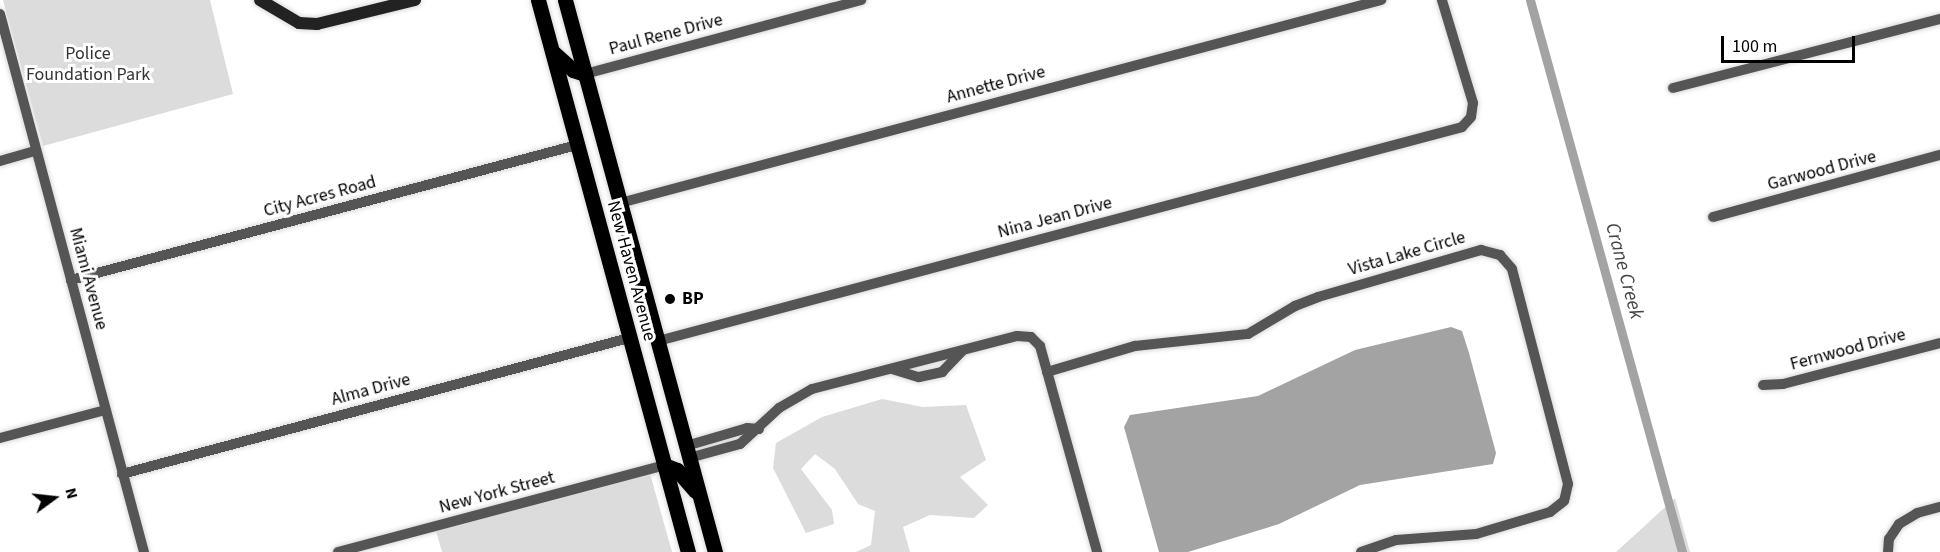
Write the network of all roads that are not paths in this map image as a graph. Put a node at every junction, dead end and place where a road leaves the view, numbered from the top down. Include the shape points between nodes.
1 (260, 0) edge
2 (415, 0) edge
3 (538, 0) edge
4 (565, 0) edge
5 (861, 0) edge
6 (1382, 0) edge
7 (1442, 0) edge
8 (0, 14) edge
9 (1940, 19) edge
10 (551, 50) junction
11 (585, 74) junction
12 (1673, 88) dead end
13 (577, 145) junction
14 (36, 151) junction
15 (1940, 155) edge
16 (0, 161) edge
17 (612, 174) junction
18 (620, 203) junction
19 (1713, 217) dead end
20 (71, 280) junction
21 (629, 338) junction
22 (658, 341) junction
23 (1940, 343) edge
24 (963, 351) junction
25 (926, 359) junction
26 (892, 369) junction
27 (1047, 372) junction
28 (930, 374) junction
29 (1763, 385) dead end
30 (105, 410) junction
31 (655, 431) junction
32 (0, 438) edge
33 (687, 452) junction
34 (664, 465) junction
35 (122, 474) junction
36 (699, 496) junction
37 (1940, 507) edge
38 (144, 552) edge
39 (338, 552) edge
40 (688, 552) edge
41 (714, 552) edge
42 (1097, 552) edge
43 (1361, 552) edge
44 (1888, 552) edge

1 - 2 street via 299,23 317,24
3 - 10 main road, New Haven Avenue
4 - 11 main road, New Haven Avenue
5 - 11 street, Paul Rene Drive
6 - 18 street, Annette Drive
7 - 22 street, Nina Jean Drive via 1473,103 1471,117 1462,127
8 - 14 street, Miami Avenue
9 - 12 street
10 - 11 main road via 573,70
10 - 13 main road, New Haven Avenue
11 - 17 main road, New Haven Avenue
13 - 17 main road via 599,158
13 - 20 street, City Acres Road
13 - 21 main road, New Haven Avenue
14 - 16 street
14 - 20 street, Miami Avenue
15 - 19 street, Garwood Drive
17 - 18 main road, New Haven Avenue
18 - 22 main road, New Haven Avenue
20 - 30 street, Miami Avenue
21 - 22 main road
21 - 31 main road, New Haven Avenue
21 - 35 street, Alma Drive
22 - 33 main road, New Haven Avenue
23 - 29 street, Fernwood Drive via 1783,384
24 - 25 street
24 - 27 street via 1017,336 1031,337 1040,346
24 - 28 street via 942,372
25 - 26 street
25 - 28 street
26 - 28 street via 918,377
26 - 33 street via 812,389 779,408 740,444
27 - 42 street
27 - 43 street, Vista Lake Circle via 1135,346 1248,334 1318,297 1481,250 1500,255 1512,269 1518,291 1568,484 1564,501 1550,513 1476,534 1396,540
30 - 32 street
30 - 35 street, Miami Avenue
31 - 33 main road via 673,454
31 - 34 main road, New Haven Avenue
33 - 36 main road, New Haven Avenue
34 - 36 main road via 685,477
34 - 39 street, New York Street
34 - 40 main road, New Haven Avenue
35 - 38 street, Miami Avenue
36 - 41 main road, New Haven Avenue
37 - 44 street via 1917,513 1899,524 1889,539

